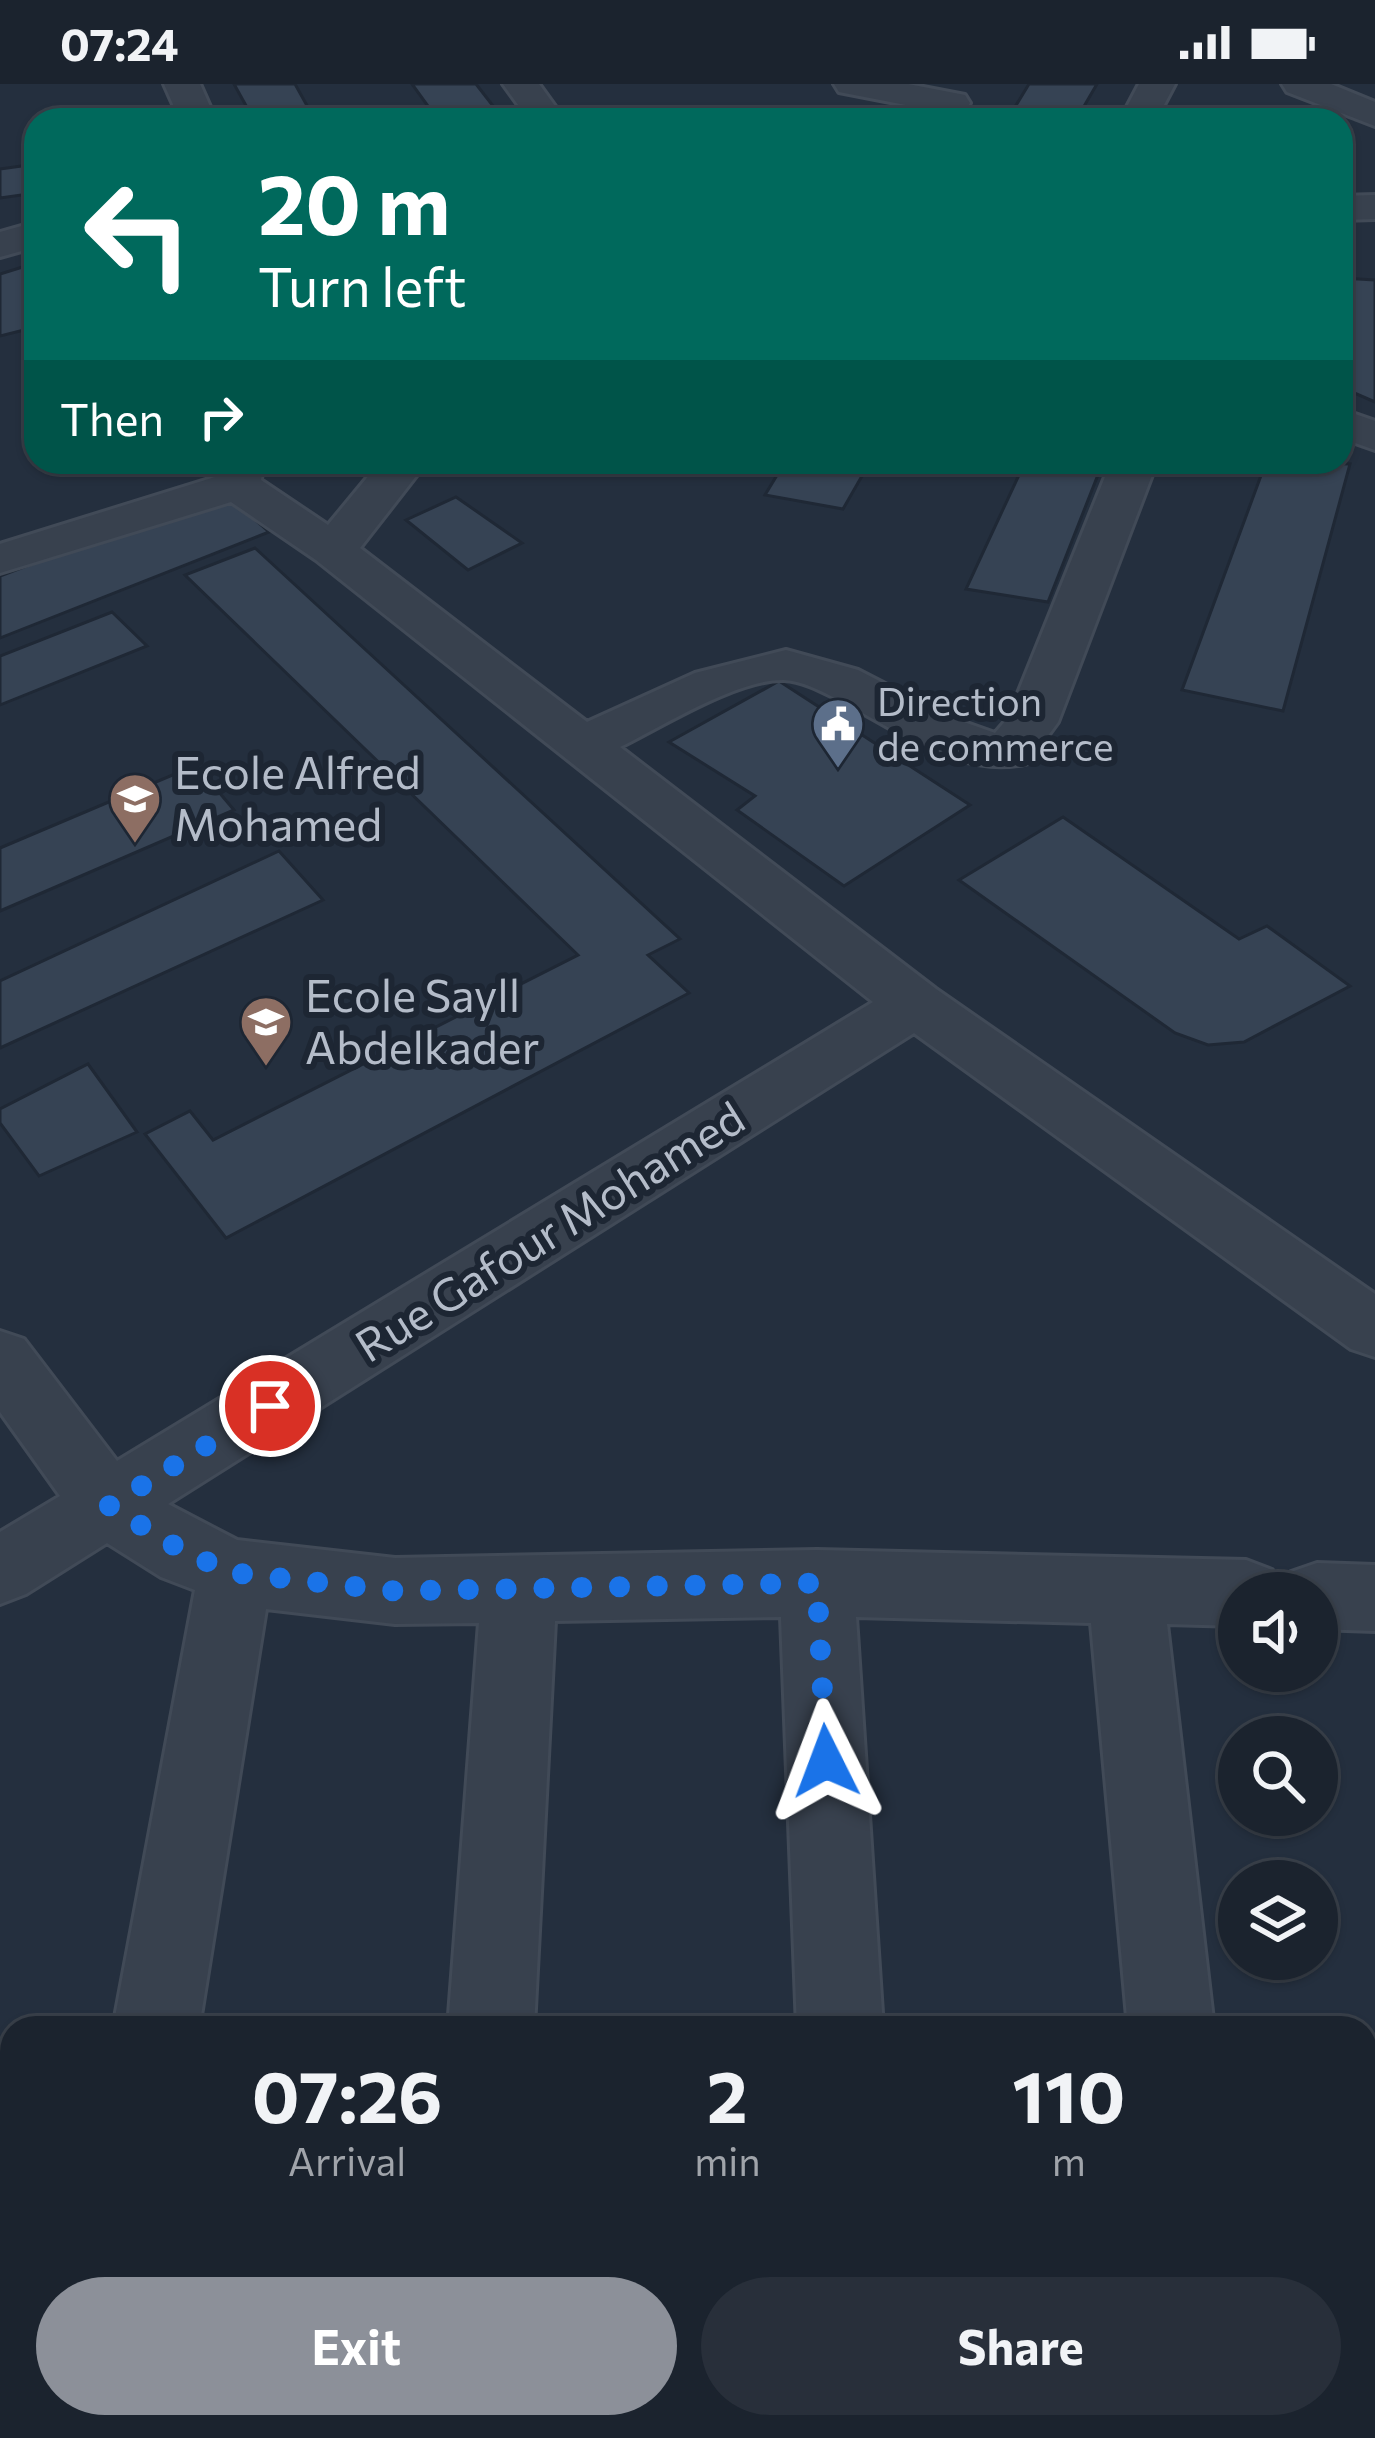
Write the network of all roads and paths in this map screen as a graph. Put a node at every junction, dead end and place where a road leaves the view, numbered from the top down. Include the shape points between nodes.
1 (852, 84) edge
2 (1375, 84) edge
3 (1315, 90) edge
4 (958, 102) edge
5 (1375, 116) edge
6 (235, 474) edge
7 (239, 474) edge
8 (394, 474) edge
9 (1129, 474) edge
10 (333, 550) junction
11 (0, 559) edge
12 (580, 746) junction
13 (915, 1004) junction
14 (1375, 1330) edge
15 (0, 1359) edge
16 (109, 1506) junction
17 (0, 1571) edge
18 (235, 1573) junction
19 (817, 1583) junction
20 (1125, 1588) junction
21 (519, 1592) junction
22 (1218, 1592) edge
23 (1338, 1597) edge
24 (1375, 1598) edge
25 (158, 2016) edge
26 (492, 2016) edge
27 (839, 2016) edge
28 (1171, 2016) edge

1 - 4 street
2 - 3 street
3 - 5 street
6 - 11 street
7 - 10 street
8 - 10 street
9 - 12 street via 1032,722 1009,751 976,748 788,664 753,669
10 - 12 street
12 - 13 street
13 - 14 street
13 - 16 street, Rue Gafour Mohamed
15 - 16 street
16 - 17 street, Rue Gafour Mohamed
16 - 18 street
18 - 21 street via 395,1591
18 - 25 street
19 - 20 street
19 - 21 street
19 - 27 street
20 - 22 street
20 - 28 street
21 - 26 street
23 - 24 street

